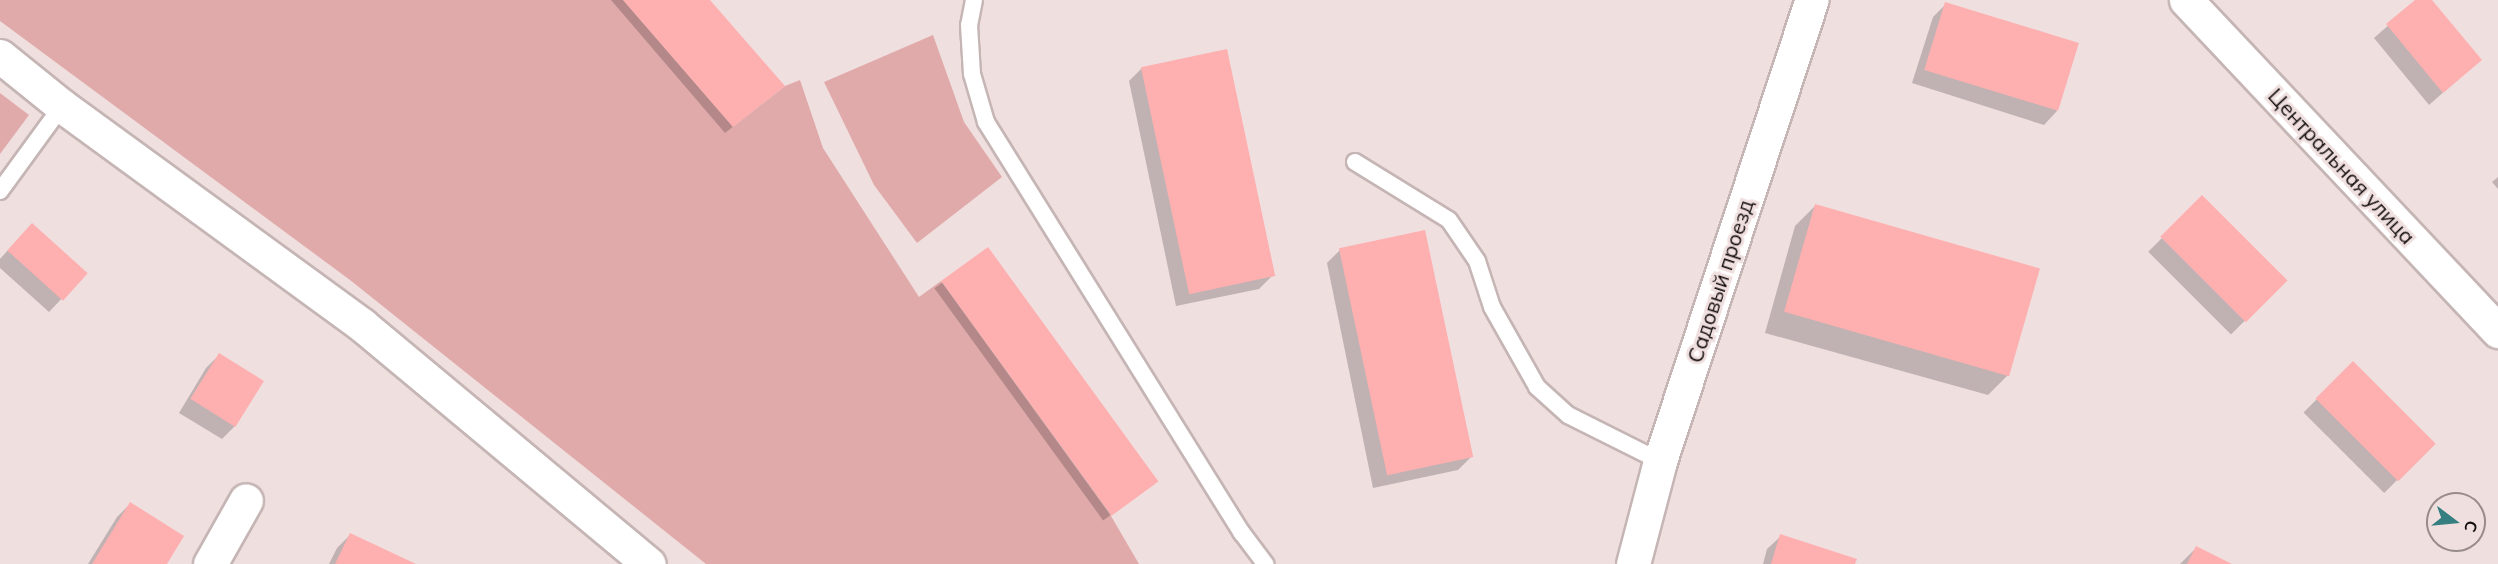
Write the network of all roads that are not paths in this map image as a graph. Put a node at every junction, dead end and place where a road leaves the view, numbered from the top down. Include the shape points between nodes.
1 (974, 0) edge
2 (1812, 0) edge
3 (2186, 0) edge
4 (0, 56) edge
5 (62, 106) junction
6 (1355, 162) dead end
7 (0, 191) edge
8 (2498, 331) edge
9 (1660, 461) junction
10 (246, 500) dead end
11 (210, 564) edge
12 (649, 564) edge
13 (1266, 564) edge
14 (1633, 564) edge

1 - 13 lane via 969,25 972,74 986,122 1242,533
2 - 9 street, Садовый проезд
3 - 8 street, Центральная улица
4 - 5 street
5 - 7 lane
5 - 12 street via 362,325
6 - 9 lane via 1449,220 1477,261 1492,307 1537,387 1568,415
9 - 14 street, Садовый проезд
10 - 11 street

